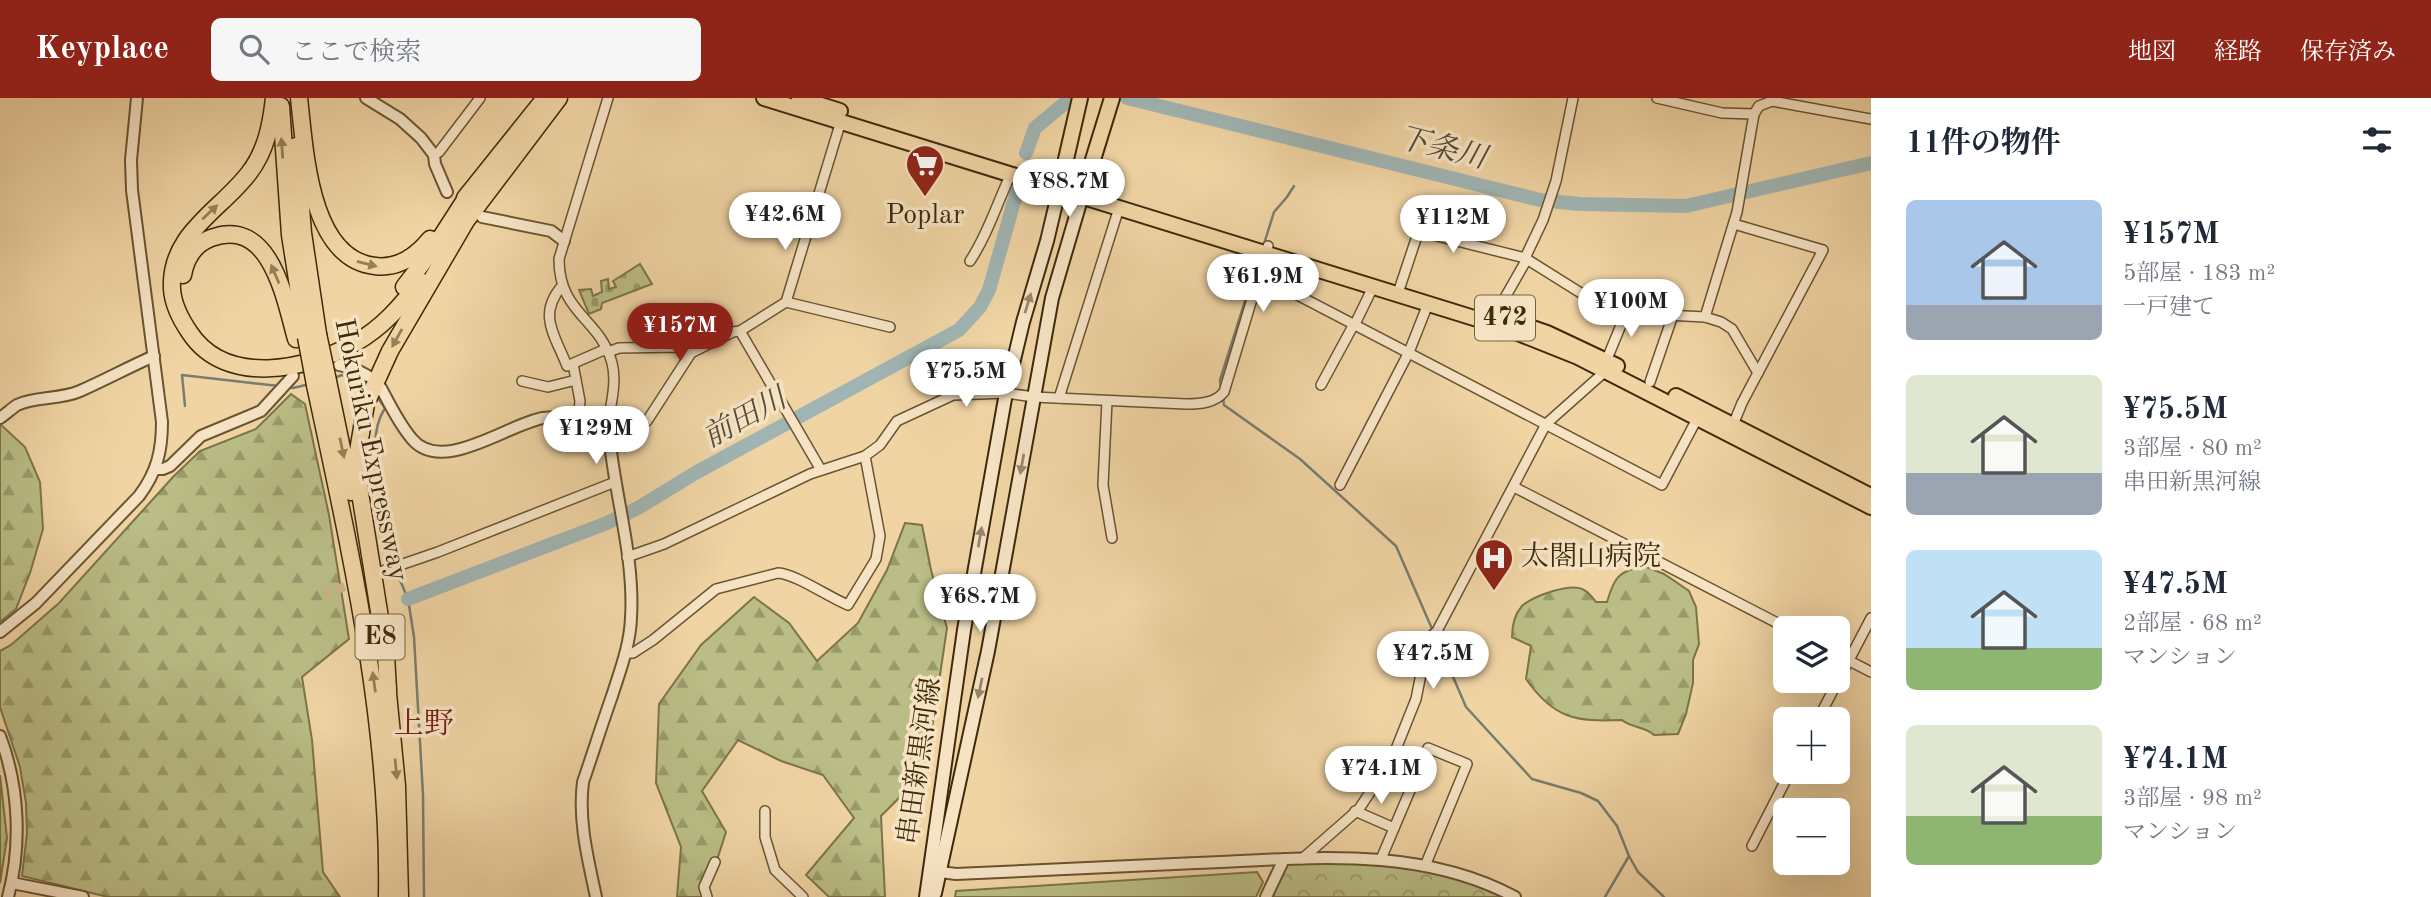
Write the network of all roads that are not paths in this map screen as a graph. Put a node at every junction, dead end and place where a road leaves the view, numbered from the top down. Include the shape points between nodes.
1 (137, 98) edge
2 (274, 98) edge
3 (281, 98) edge
4 (294, 98) edge
5 (299, 98) edge
6 (366, 98) edge
7 (480, 98) edge
8 (545, 98) edge
9 (559, 98) edge
10 (608, 98) edge
11 (764, 98) edge
12 (799, 98) edge
13 (1112, 98) edge
14 (1573, 98) edge
15 (1657, 98) edge
16 (1079, 101) edge
17 (382, 102) edge
18 (1754, 114) junction
19 (1871, 119) edge
20 (841, 121) junction
21 (434, 155) junction
22 (1011, 174) junction
23 (1060, 185) junction
24 (447, 192) dead end
25 (470, 192) junction
26 (1083, 192) junction
27 (1119, 208) junction
28 (474, 219) junction
29 (1734, 224) junction
30 (564, 241) junction
31 (1267, 250) junction
32 (1526, 259) junction
33 (970, 261) dead end
34 (1259, 275) junction
35 (562, 286) junction
36 (1373, 287) junction
37 (1400, 287) junction
38 (786, 302) junction
39 (1428, 304) junction
40 (1628, 308) junction
41 (1673, 314) junction
42 (1495, 316) junction
43 (1705, 317) junction
44 (1355, 324) junction
45 (890, 327) dead end
46 (740, 331) junction
47 (307, 337) junction
48 (607, 350) junction
49 (1409, 352) junction
50 (691, 353) junction
51 (154, 356) junction
52 (573, 364) junction
53 (339, 365) dead end
54 (1604, 365) junction
55 (1758, 373) junction
56 (293, 376) dead end
57 (368, 376) dead end
58 (576, 380) junction
59 (523, 381) dead end
60 (1650, 382) junction
61 (318, 384) junction
62 (1321, 385) dead end
63 (381, 388) dead end
64 (1006, 393) junction
65 (1034, 397) junction
66 (1059, 398) junction
67 (1107, 401) junction
68 (1700, 413) junction
69 (0, 418) edge
70 (578, 420) junction
71 (608, 423) junction
72 (1546, 424) junction
73 (1733, 425) junction
74 (865, 456) junction
75 (156, 469) junction
76 (821, 470) junction
77 (615, 482) junction
78 (1340, 485) dead end
79 (1514, 487) junction
80 (1871, 496) edge
81 (1871, 507) edge
82 (1112, 538) dead end
83 (627, 557) junction
84 (374, 575) tunnel mouth
85 (1871, 618) edge
86 (1773, 621) edge
87 (0, 632) edge
88 (625, 653) junction
89 (1850, 659) edge
90 (1850, 662) edge
91 (1871, 672) edge
92 (388, 690) junction
93 (0, 736) edge
94 (1784, 784) edge
95 (765, 811) dead end
96 (1355, 811) junction
97 (1394, 828) junction
98 (1752, 846) dead end
99 (1284, 859) junction
100 (1302, 859) junction
101 (1381, 859) junction
102 (715, 862) dead end
103 (1425, 866) junction
104 (935, 872) junction
105 (12, 883) junction
106 (8, 897) edge
107 (83, 897) edge
108 (387, 897) edge
109 (400, 897) edge
110 (596, 897) edge
111 (707, 897) edge
112 (803, 897) edge
113 (926, 897) edge
114 (934, 897) edge
115 (1266, 897) edge
116 (1515, 897) edge

1 - 51 street via 132,190
28 -> 2 highway via 399,308 358,342 314,362 282,368 240,365 214,355 192,337 178,313 172,289 175,263 193,229 256,162 267,137
47 -> 3 highway, Hokuriku Expressway / E8 via 290,236
4 - 47 highway, Hokuriku Expressway / E8
5 -> 25 highway via 306,156 321,218 334,242 350,258 382,267 404,262 426,245
6 - 17 street
7 - 21 street
8 - 25 highway
9 - 28 highway
10 - 30 street
11 - 20 main road, 472
12 - 23 main road, 472
13 - 26 main road
14 - 32 street via 1556,181
15 - 18 street via 1723,113
16 - 23 main road
17 - 21 street
18 - 19 street via 1759,106 1772,101
18 - 29 street
20 - 22 main road, 472
20 - 38 street
21 - 24 street
22 - 23 main road, 472
22 - 33 street via 984,240
23 - 26 main road, 472
64 -> 23 main road, 串田新黒河線
47 -> 25 highway via 276,273 256,244 229,235 210,238 194,249 184,269 183,292 190,315 204,335 225,350 249,357 305,354 350,336 378,316 434,248
26 - 27 main road, 472
26 - 31 main road, 472
26 - 65 main road, 串田新黒河線 via 1052,298
27 - 31 main road, 472
27 - 66 street
28 - 30 street via 551,231
28 -> 92 highway via 378,374 359,435 360,493
29 - 43 street
29 - 55 street via 1823,250
30 - 35 street via 559,259
31 - 34 street
31 - 36 main road, 472
31 - 37 main road, 472
32 - 37 street via 1421,232
32 - 40 street via 1584,295
32 - 42 street
34 - 44 street
34 - 67 street via 1221,396 1200,404
35 - 48 street
35 - 52 street via 547,316 567,366
36 - 39 main road, 472
36 - 44 street
37 - 42 main road, 472
38 - 45 street
38 - 46 street
39 - 49 street
39 - 54 main road, 472
40 - 41 street
40 - 54 street
41 - 43 street
41 - 60 street
42 - 54 main road, 472 via 1547,333
43 - 55 street via 1732,329
44 - 49 street
44 - 62 street
46 - 50 street
46 - 76 street
47 - 61 highway
47 - 61 highway, Hokuriku Expressway / E8, bridge
48 - 50 street via 678,347
48 - 52 street
48 - 71 street via 614,384
49 - 72 street
49 - 78 street
50 - 71 street via 647,421
51 - 69 street via 82,391 32,400
51 - 75 street via 162,430
52 - 58 street
53 - 57 street
54 - 60 main road, 472
54 - 68 main road, 472
54 - 72 street via 1600,376
55 - 73 street
56 - 75 street via 261,411 201,436 170,466
58 - 59 street via 548,387
58 - 70 street
60 - 68 main road, 472
61 -> 92 highway, Hokuriku Expressway / E8 via 371,586
108 -> 61 highway, Hokuriku Expressway / E8 via 375,692
63 - 70 street via 414,442 443,452 461,451 541,419
64 - 65 street
64 - 74 street via 953,395 897,421 880,445
104 -> 64 main road, 串田新黒河線 via 964,630
65 - 66 street
65 -> 104 main road, 串田新黒河線 via 988,651
66 - 67 street
67 - 82 street via 1103,485
68 - 72 street via 1662,485
68 - 73 main road, 472
68 - 81 main road, 472
70 - 71 street
71 - 77 street
72 - 79 street
73 - 80 main road, 472
74 - 76 street
74 - 88 street via 880,536 876,559 848,605 778,573 716,589 653,640
75 - 87 street via 139,496 36,603
76 - 83 street
77 - 83 street
77 - 84 street
79 - 86 street
79 - 96 street via 1437,631 1427,639 1416,699 1392,759
83 - 88 street via 632,603
85 - 89 street
88 - 110 street via 582,791 581,818
90 - 91 street
92 -> 109 highway, Hokuriku Expressway / E8
93 - 105 street via 14,792
94 - 98 street
95 - 112 street via 765,837 775,870
96 - 97 street
96 - 100 street
97 - 101 street
97 - 103 street via 1428,747 1468,764
99 - 100 street
99 - 104 street
99 - 115 street
100 - 101 street
101 - 103 street
102 - 111 street via 704,887
103 - 116 street
104 - 113 main road, 串田新黒河線
104 - 114 main road, 串田新黒河線
105 - 106 street
105 - 107 street

